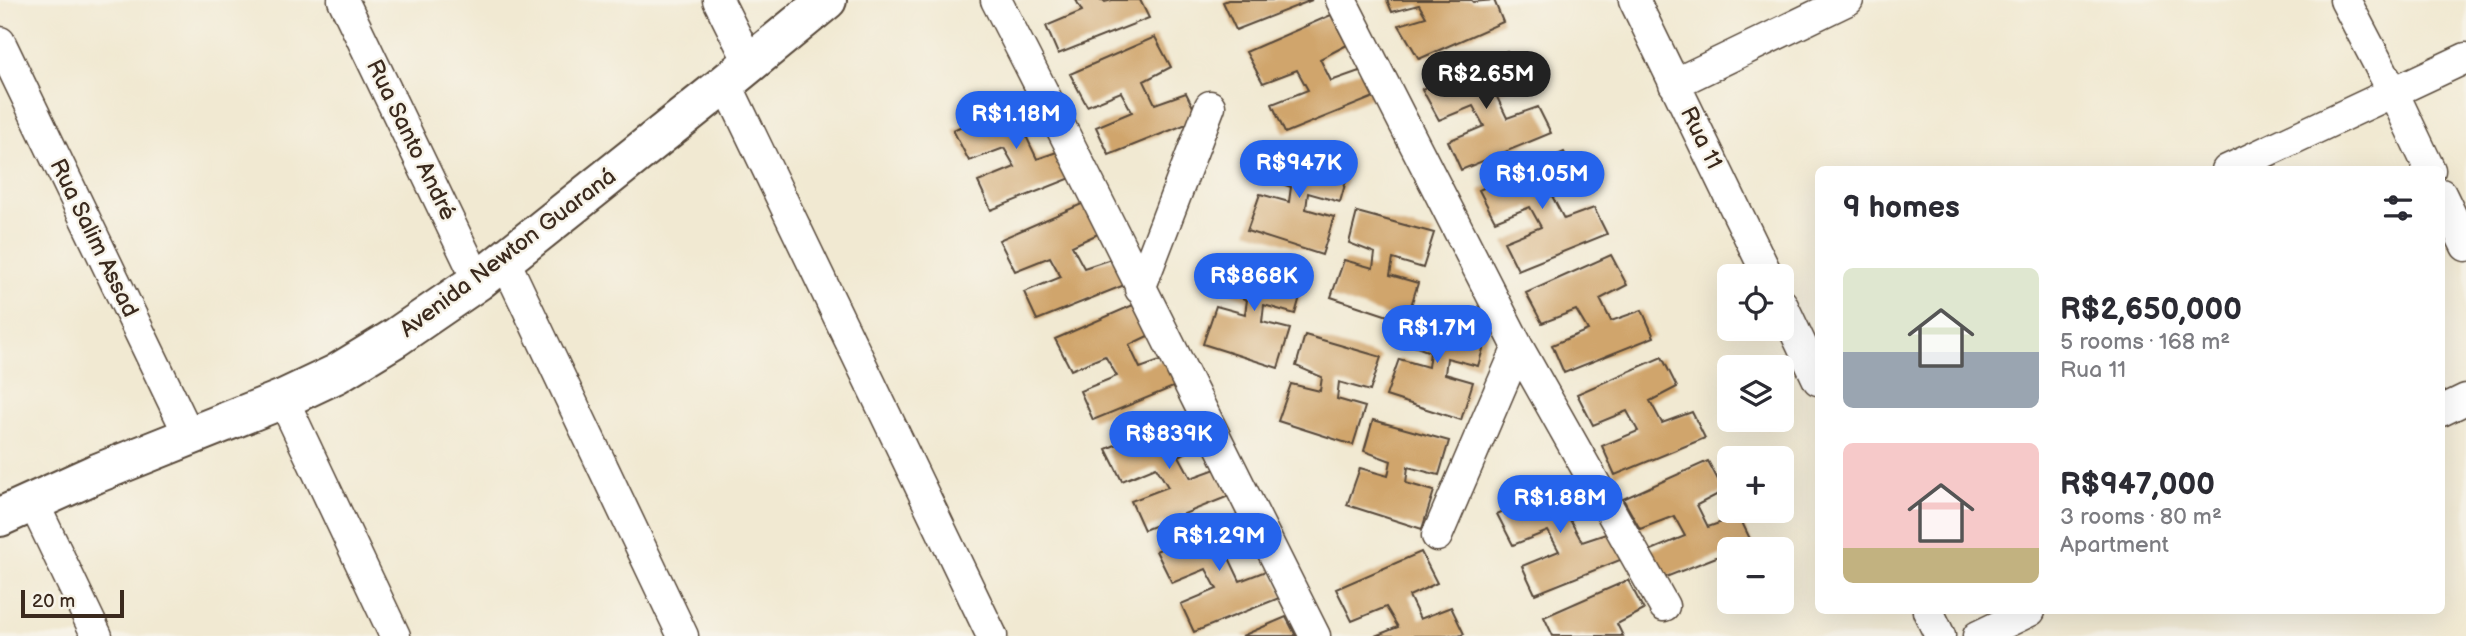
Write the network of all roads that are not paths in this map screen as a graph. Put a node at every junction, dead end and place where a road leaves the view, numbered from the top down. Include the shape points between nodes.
1 (343, 0) edge
2 (718, 0) edge
3 (827, 0) edge
4 (996, 0) edge
5 (1341, 0) edge
6 (1634, 0) edge
7 (1847, 0) edge
8 (2345, 0) edge
9 (0, 41) edge
10 (2466, 58) edge
11 (738, 74) junction
12 (1674, 84) junction
13 (2394, 94) junction
14 (1210, 106) dead end
15 (2236, 166) edge
16 (2428, 166) edge
17 (2445, 202) edge
18 (2466, 246) edge
19 (1762, 264) edge
20 (491, 270) junction
21 (1140, 289) junction
22 (1794, 327) edge
23 (1518, 347) junction
24 (1815, 366) edge
25 (283, 399) junction
26 (2466, 399) edge
27 (2445, 409) edge
28 (189, 435) junction
29 (16, 509) edge
30 (1437, 536) dead end
31 (1664, 606) dead end
32 (1929, 614) edge
33 (2024, 614) edge
34 (97, 636) edge
35 (395, 636) edge
36 (683, 636) edge
37 (992, 636) edge
38 (1315, 636) edge
39 (1940, 636) edge
40 (1978, 636) edge

1 - 20 street, Rua Santo André
2 - 11 street
3 - 11 main road, Avenida Newton Guaraná
4 - 21 street
5 - 23 street
6 - 12 street, Rua 11
7 - 12 street
8 - 13 street
9 - 28 street, Rua Salim Assad
10 - 13 street
11 - 20 main road, Avenida Newton Guaraná
11 - 37 street
12 - 19 street, Rua 11
13 - 15 street
13 - 16 street
14 - 21 street
17 - 18 street
20 - 25 main road, Avenida Newton Guaraná via 395,338
20 - 36 street, Rua Santo André
21 - 38 street
22 - 24 street
23 - 30 street
23 - 31 street
25 - 28 main road, Avenida Newton Guaraná
25 - 35 street
26 - 27 street
28 - 29 main road, Avenida Newton Guaraná
29 - 34 street
32 - 39 street
33 - 40 street

